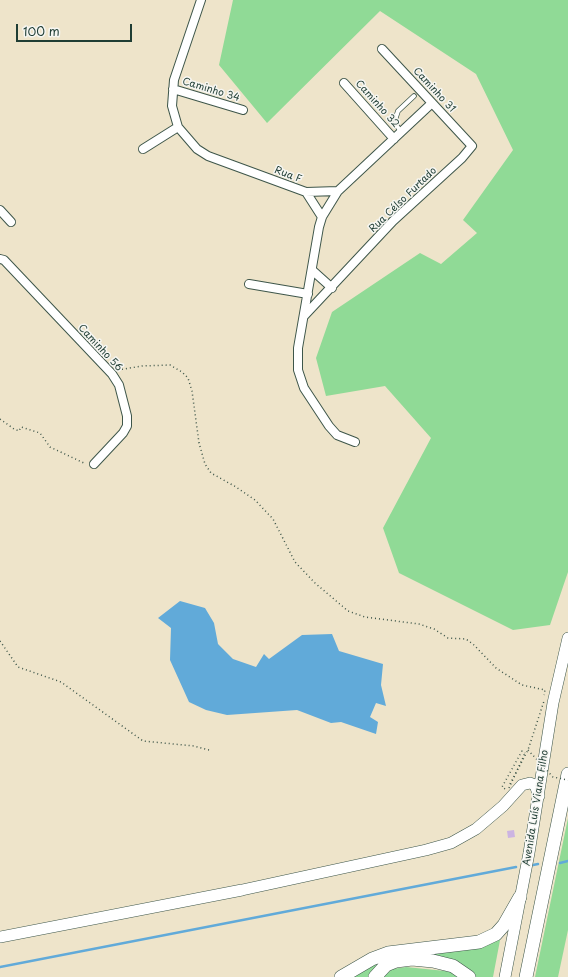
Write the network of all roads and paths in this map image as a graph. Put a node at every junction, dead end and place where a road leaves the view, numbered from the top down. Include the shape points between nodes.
1 (200, 0) edge
2 (382, 49) dead end
3 (344, 83) dead end
4 (173, 89) junction
5 (414, 96) dead end
6 (432, 103) junction
7 (243, 110) dead end
8 (178, 127) junction
9 (401, 132) junction
10 (394, 139) junction
11 (471, 144) joint
12 (143, 149) dead end
13 (338, 191) junction
14 (306, 192) junction
15 (0, 210) edge
16 (322, 217) junction
17 (11, 222) dead end
18 (0, 259) edge
19 (312, 270) junction
20 (249, 284) dead end
21 (332, 288) junction
22 (308, 294) junction
23 (304, 316) junction
24 (110, 372) junction
25 (0, 419) edge
26 (355, 442) dead end
27 (94, 464) joint
28 (568, 638) edge
29 (0, 641) edge
30 (543, 701) dead end
31 (536, 722) dead end
32 (209, 750) dead end
33 (528, 750) junction
34 (568, 774) edge
35 (568, 780) edge
36 (509, 788) dead end
37 (539, 796) junction
38 (520, 895) junction
39 (0, 937) edge
40 (341, 977) edge
41 (375, 977) edge
42 (470, 977) edge
43 (505, 977) edge
44 (526, 977) edge

1 - 4 street, Rua F via 177,68
2 - 6 street, Caminho 31
3 - 10 street, Caminho 32
4 - 7 street, Caminho 34
4 - 8 street, Rua F via 172,106
5 - 9 lane via 398,111 395,123
6 - 9 street
6 - 11 street, Caminho 31
8 - 12 street
8 - 14 street, Rua F via 197,149 208,156
9 - 10 street
10 - 13 street
11 - 21 street, Rua Célso Furtado via 468,152 393,221
13 - 14 street
13 - 16 street
14 - 16 street, Rua F
15 - 17 street
16 - 19 street
18 - 24 street, Caminho 56 via 4,260
19 - 21 street
19 - 22 street
20 - 22 street
21 - 23 street, Rua Célso Furtado
22 - 23 street
23 - 26 street via 298,348 300,379 320,414 334,432
24 - 27 street, Caminho 56 via 119,385 128,424 123,433
24 - 30 path via 142,366 170,365 188,378 199,443 205,464 211,473 255,500 273,519 295,562 348,611 365,617 419,624 434,629 448,638 466,639 496,668 522,686 546,690
25 - 27 path via 19,431 21,426 40,434 50,447 92,468
28 - 37 main road, Avenida Luís Viana Filho via 553,703
29 - 32 path via 18,667 61,682 143,741
31 - 33 path
33 - 35 path, bridge via 553,777
33 - 36 path, bridge via 524,757 517,770 507,790 502,787 522,751 525,753 522,760 519,767 516,774
34 - 44 main road, Avenida Luís Viana Filho
37 - 38 main road, Avenida Luís Viana Filho
37 - 39 main road via 535,786 530,783 522,785 503,806 476,829 451,843 426,850 219,895
38 - 40 main road via 504,925 496,934 483,940 470,944 388,953
38 - 43 main road, Avenida Luís Viana Filho
41 - 42 main road via 386,965 412,959 453,966

